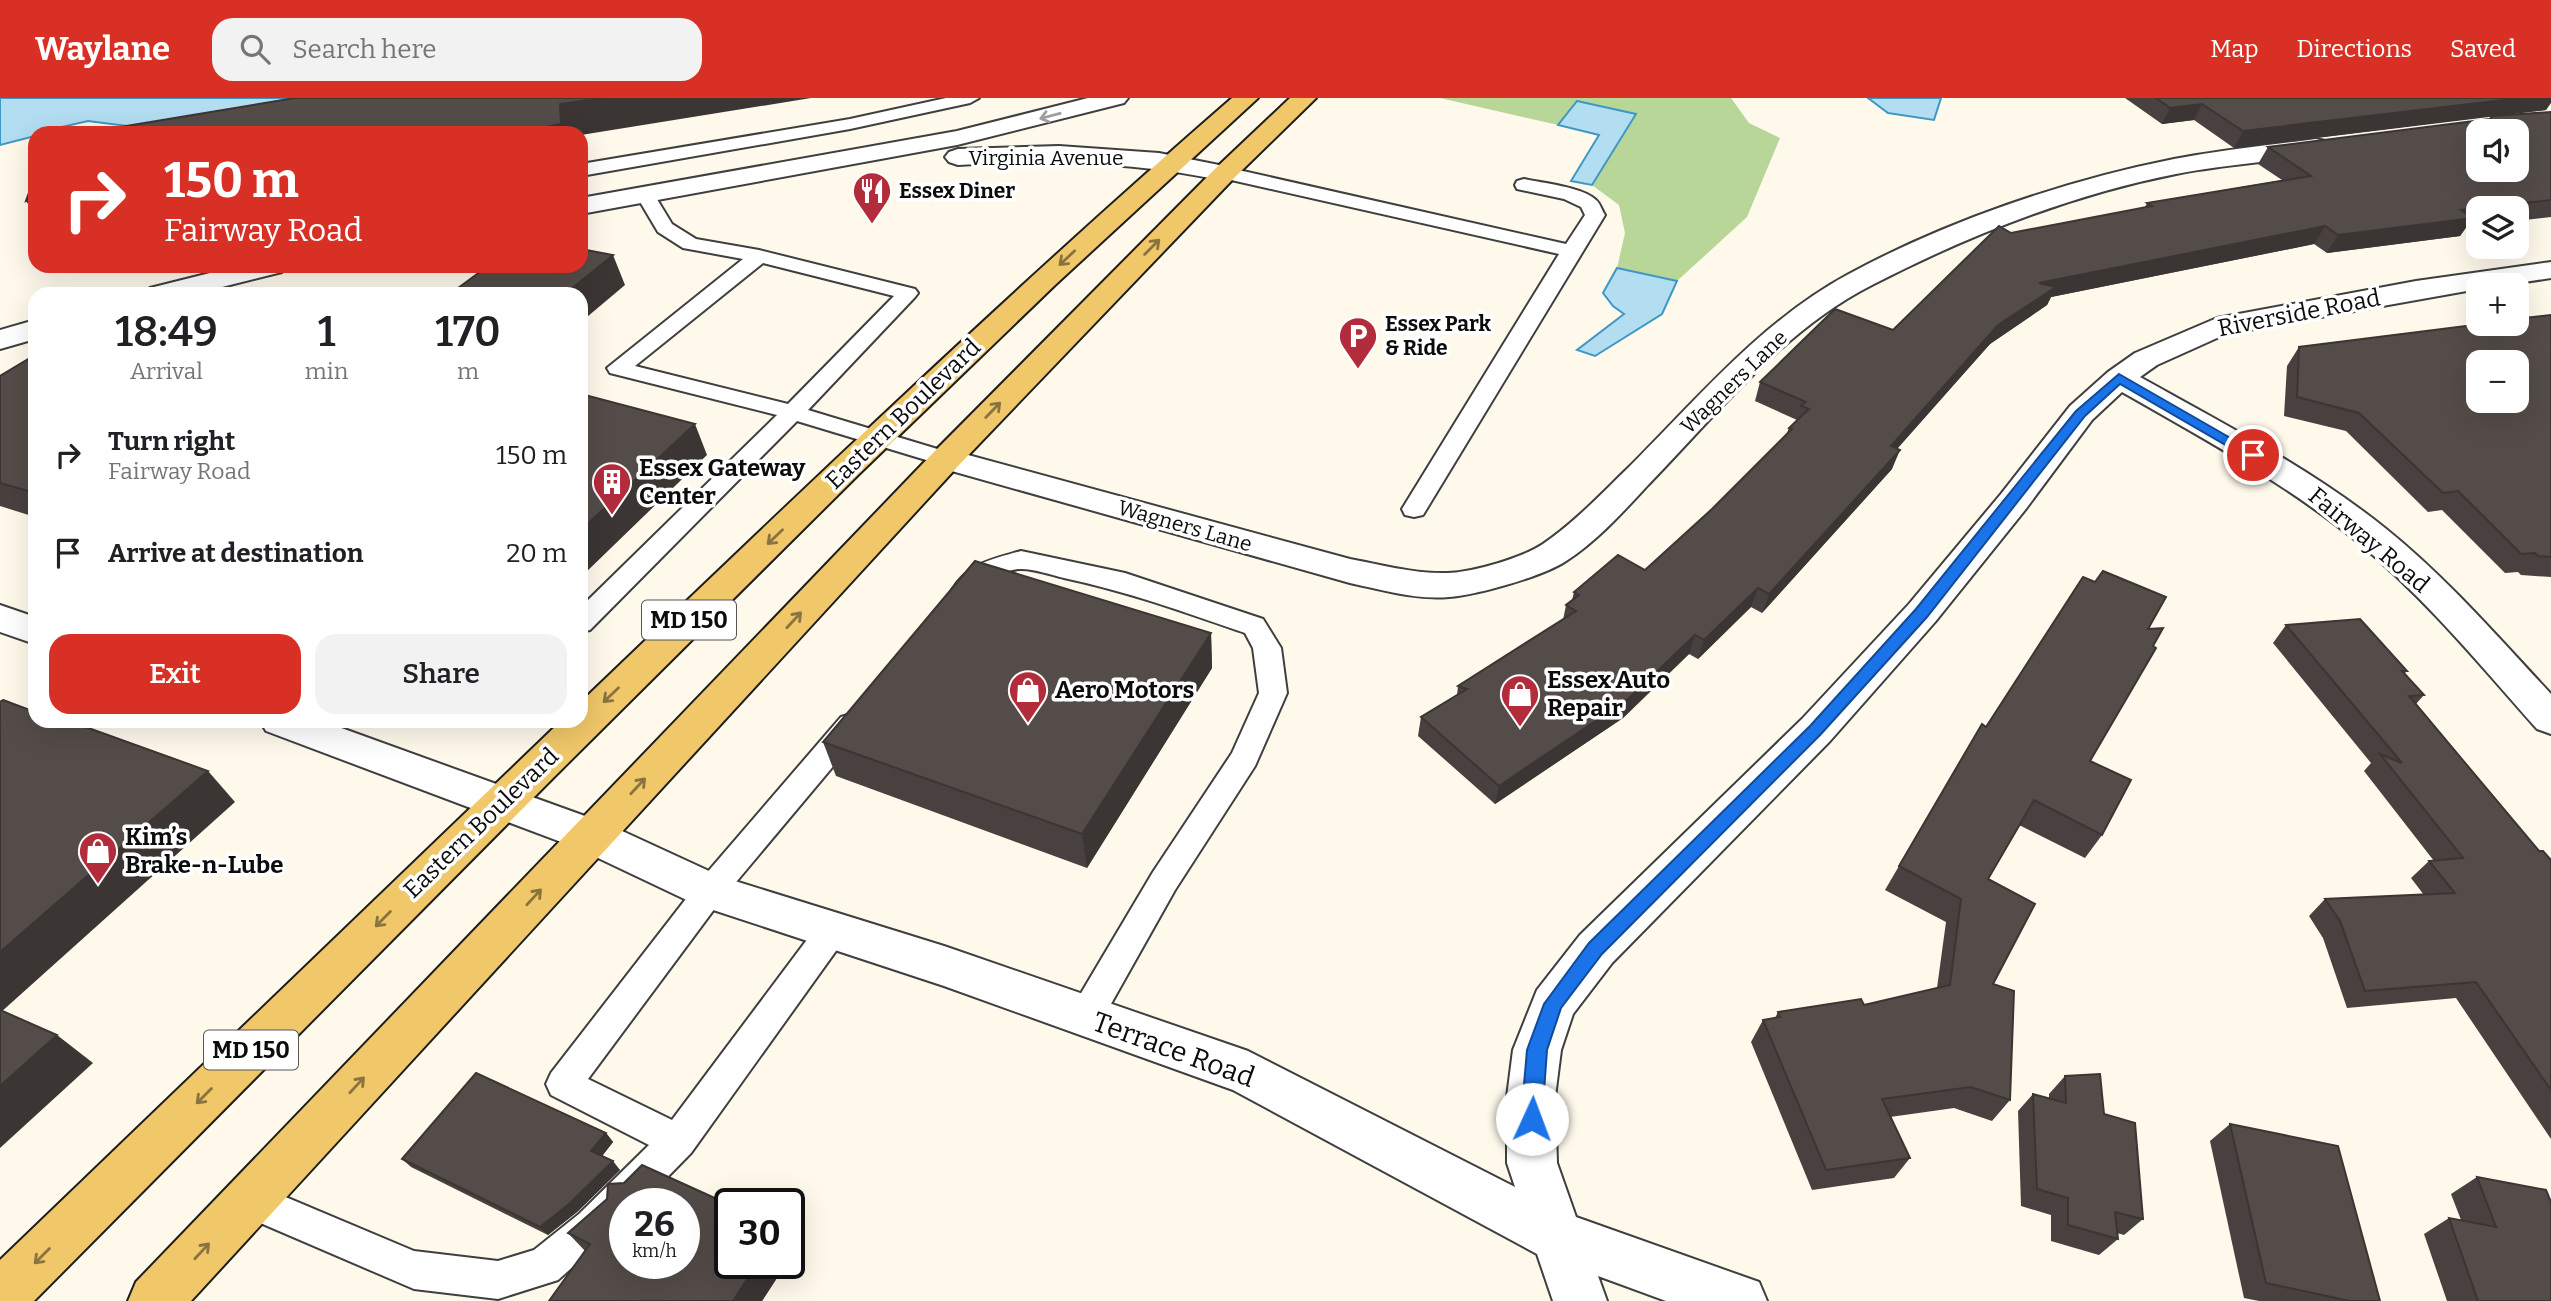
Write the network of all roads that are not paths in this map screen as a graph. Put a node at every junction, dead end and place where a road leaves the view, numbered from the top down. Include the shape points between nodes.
1 (970, 98) edge
2 (1116, 98) edge
3 (1246, 98) edge
4 (1304, 98) edge
5 (850, 124) junction
6 (2350, 141) edge
7 (865, 156) junction
8 (1173, 161) junction
9 (588, 169) edge
10 (1225, 173) junction
11 (1524, 185) dead end
12 (645, 195) junction
13 (588, 205) edge
14 (1571, 251) junction
15 (759, 256) junction
16 (2551, 270) edge
17 (244, 273) edge
18 (188, 287) edge
19 (28, 331) edge
20 (0, 340) edge
21 (2119, 378) junction
22 (791, 412) junction
23 (877, 438) junction
24 (946, 459) junction
25 (1415, 509) dead end
26 (951, 606) edge
27 (588, 616) edge
28 (0, 618) edge
29 (28, 628) edge
30 (871, 701) edge
31 (588, 718) edge
32 (2551, 719) edge
33 (299, 728) edge
34 (577, 728) edge
35 (501, 802) junction
36 (592, 836) junction
37 (709, 891) junction
38 (832, 931) junction
39 (1086, 1016) junction
40 (678, 1141) junction
41 (250, 1200) junction
42 (1555, 1235) junction
43 (0, 1297) edge
44 (155, 1301) edge
45 (1580, 1301) edge
46 (1740, 1301) edge

1 - 5 lane
2 -> 7 street, Virginia Avenue via 1022,124
3 - 8 main road, Eastern Boulevard / MD 150
4 - 10 main road, MD 150
5 - 7 lane
5 - 9 lane
6 - 24 street, Wagners Lane via 2174,167 2086,190 2008,214 1858,280 1813,307 1746,367 1600,515 1553,554 1507,572 1450,585 1409,583 1350,571
7 - 8 street, Virginia Avenue via 927,160 1065,154
7 - 12 street, Virginia Avenue
8 - 10 street, Virginia Avenue
8 -> 23 main road, Eastern Boulevard / MD 150
10 - 14 lane
24 -> 10 main road, MD 150
11 - 14 lane via 1589,203 1595,215
12 - 13 street, Virginia Avenue
12 - 15 lane via 665,228 690,244
14 - 25 lane
15 - 22 lane via 908,293
15 - 22 lane via 618,368
16 - 21 street, Riverside Road via 2217,327 2146,359
17 - 18 street
19 - 20 street
21 - 32 street, Fairway Road via 2312,491 2374,537 2433,592
21 - 42 street, Riverside Road via 2081,413 1930,603 1842,701 1596,948 1553,1004 1537,1050 1531,1097 1532,1163
22 - 23 lane
22 - 27 lane
23 - 24 lane
23 -> 31 main road, Eastern Boulevard / MD 150
36 -> 24 main road, MD 150
26 - 39 lane via 979,575 1021,560 1125,582 1254,626 1267,649 1273,693 1245,758 1164,881
28 - 29 street
30 - 37 lane
33 - 35 street, Terrace Road
34 -> 35 main road, Eastern Boulevard / MD 150
35 - 36 street, Terrace Road
35 -> 43 main road, Eastern Boulevard / MD 150
36 - 37 street, Terrace Road
41 -> 36 main road, MD 150
37 - 38 street, Terrace Road
37 - 40 lane via 563,1084
38 - 39 street, Terrace Road
38 - 40 lane
39 - 42 street, Terrace Road via 1248,1073
40 - 41 lane via 592,1227 544,1266 498,1280 414,1270
44 -> 41 main road, MD 150
42 - 45 street, Riverside Road
42 - 46 street, Terrace Road

